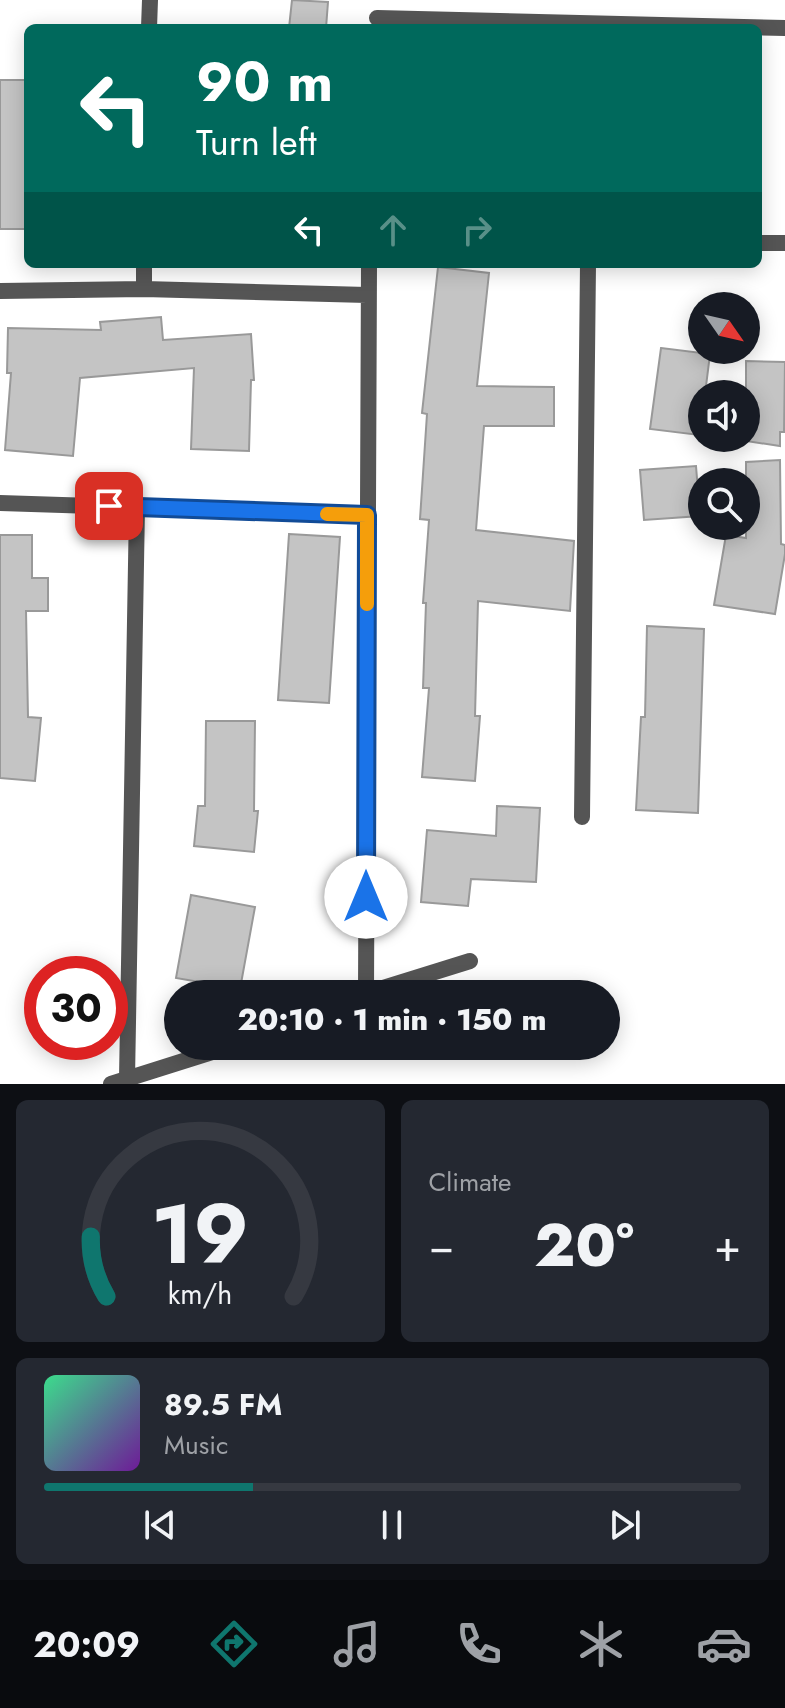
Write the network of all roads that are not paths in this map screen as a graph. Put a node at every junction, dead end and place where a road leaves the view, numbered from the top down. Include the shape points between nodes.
1 (150, 0) edge
2 (377, 0) edge
3 (377, 23) edge
4 (149, 24) edge
5 (459, 24) edge
6 (762, 28) edge
7 (785, 28) edge
8 (762, 243) edge
9 (785, 243) edge
10 (144, 268) edge
11 (369, 268) edge
12 (588, 268) edge
13 (144, 289) junction
14 (0, 291) edge
15 (367, 295) junction
16 (0, 503) edge
17 (137, 507) junction
18 (367, 515) junction
19 (582, 817) dead end
20 (470, 961) dead end
21 (365, 980) edge
22 (410, 980) edge
23 (187, 1060) edge
24 (119, 1082) edge

1 - 4 street
2 - 3 street
3 - 5 street
6 - 7 street
8 - 9 street
10 - 13 street
11 - 15 street
12 - 19 street
13 - 14 street
13 - 15 street
15 - 18 street
16 - 17 street
17 - 18 street
17 - 24 street
18 - 21 street
20 - 22 street
23 - 24 street

